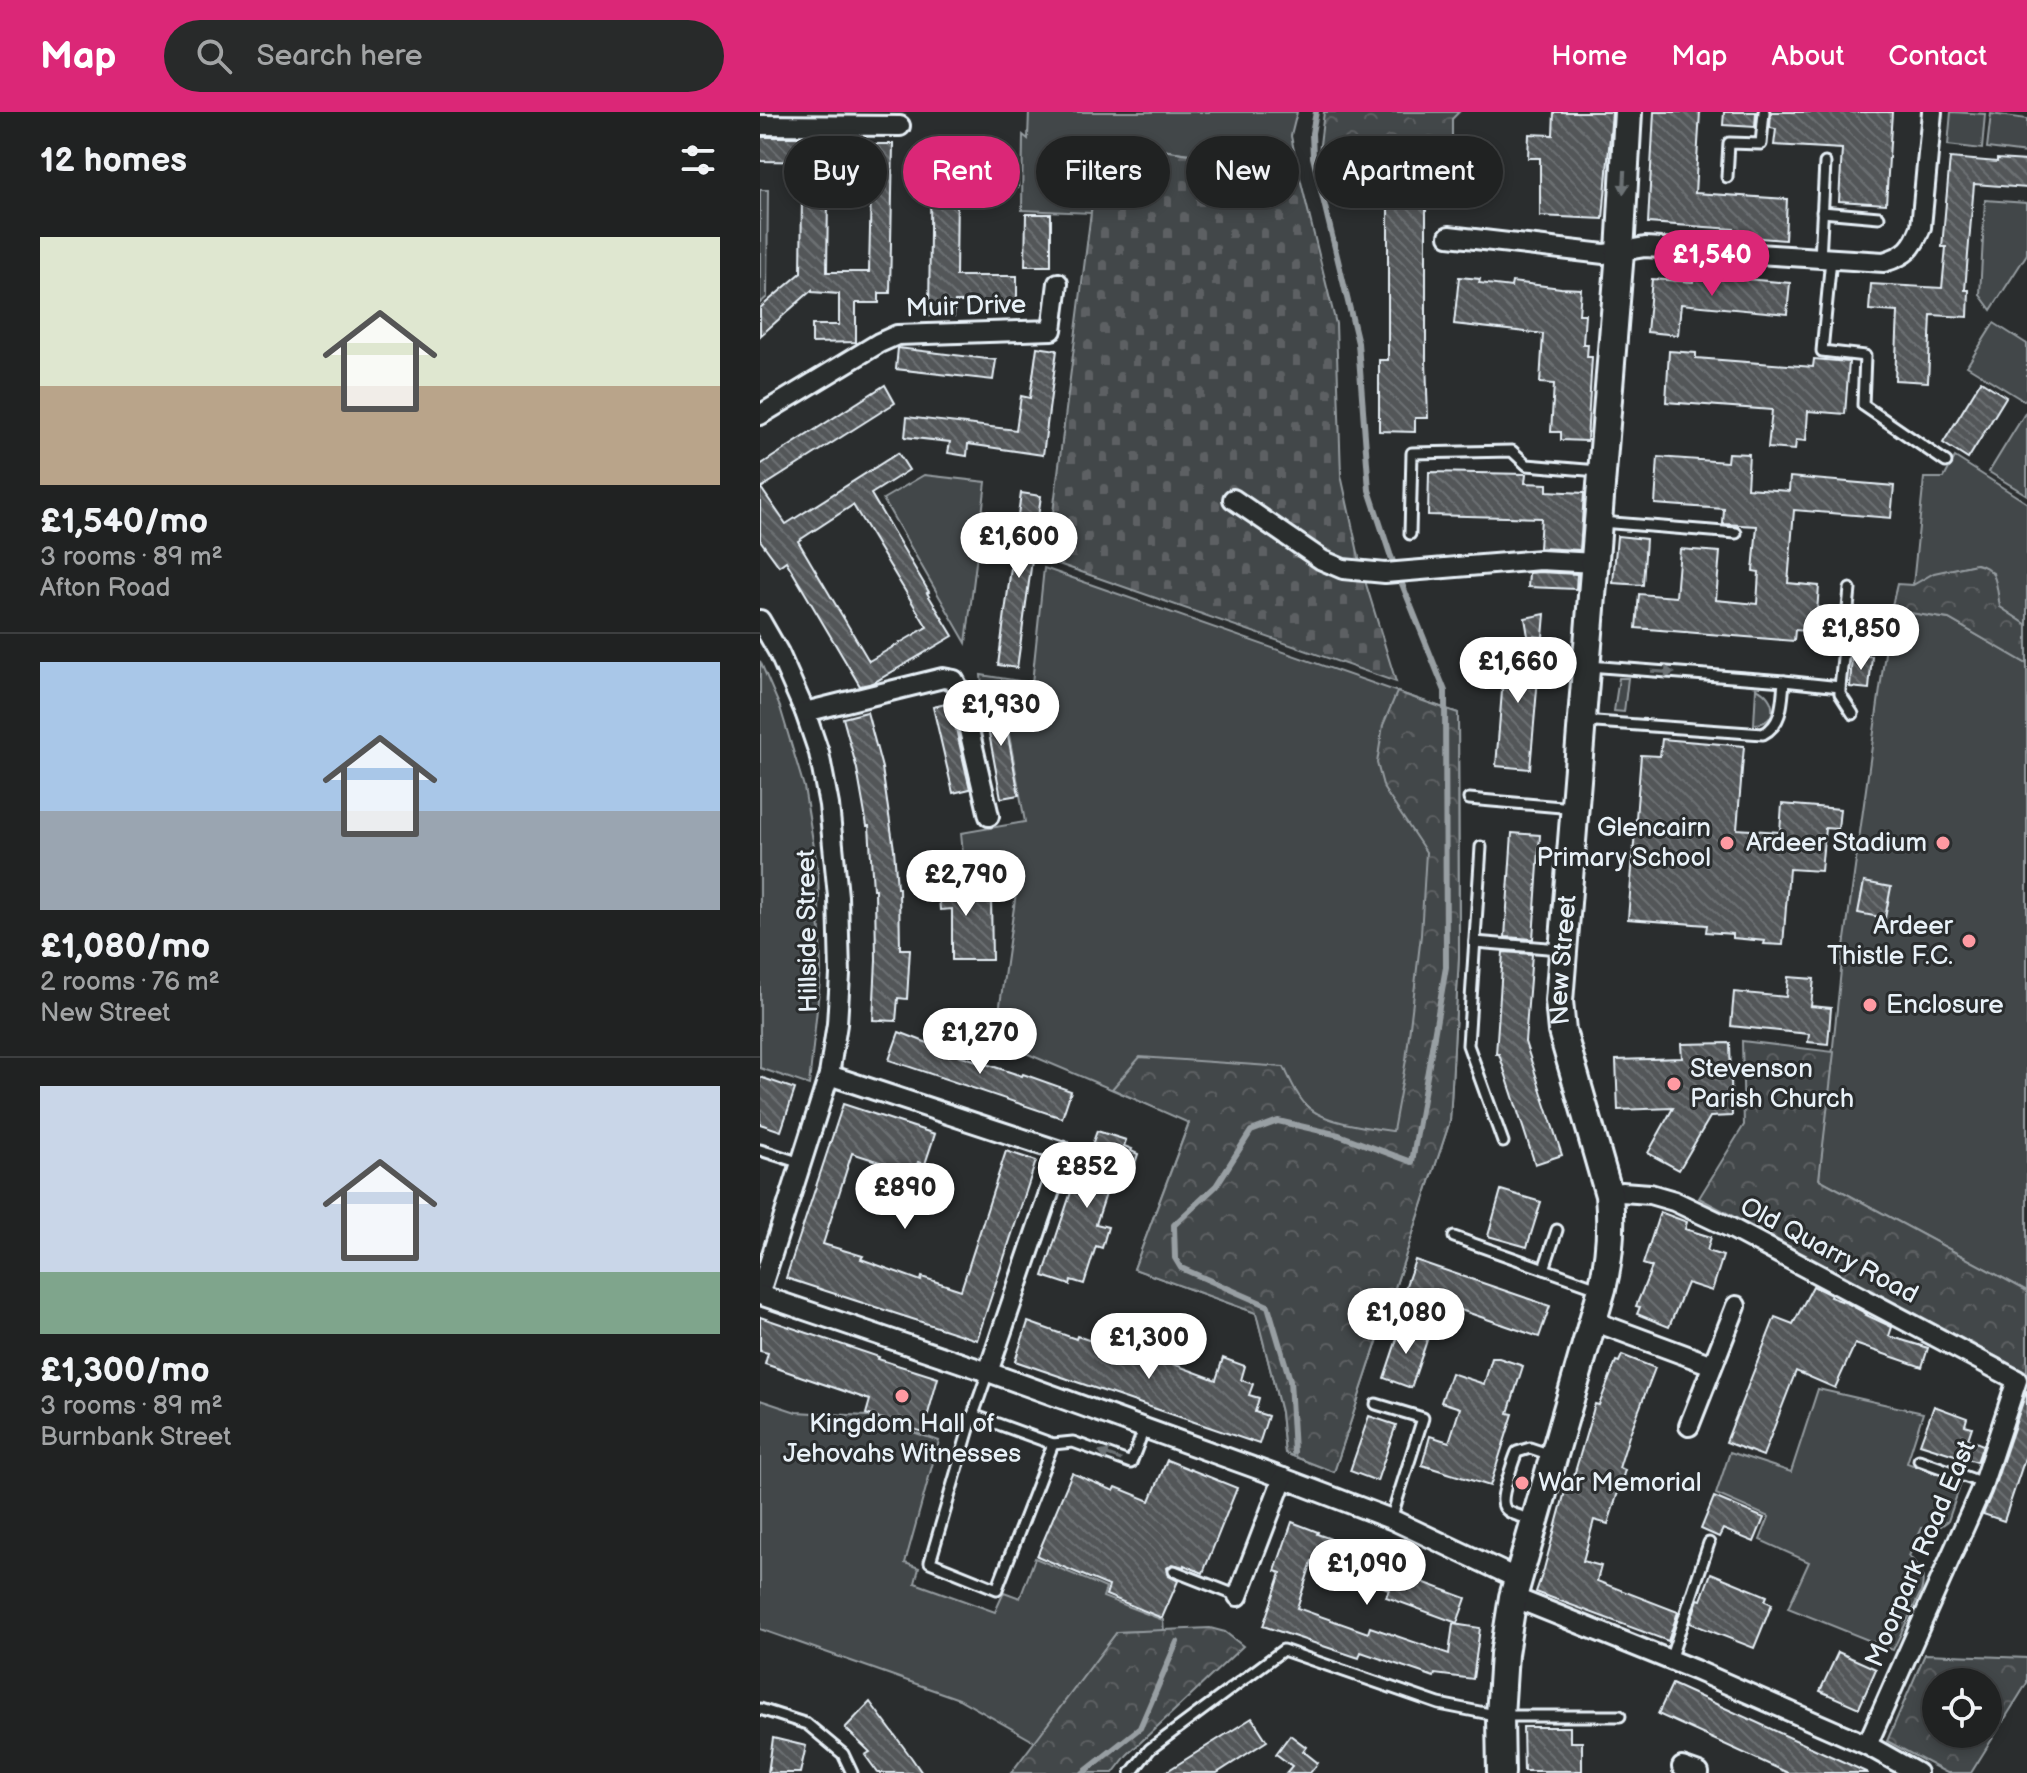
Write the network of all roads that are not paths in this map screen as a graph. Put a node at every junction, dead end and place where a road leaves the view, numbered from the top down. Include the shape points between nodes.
1 (1628, 112) edge
2 (1764, 112) edge
3 (1932, 112) edge
4 (760, 125) edge
5 (900, 126) dead end
6 (1825, 163) dead end
7 (1727, 177) dead end
8 (1822, 212) junction
9 (1879, 217) dead end
10 (1449, 236) dead end
11 (1620, 252) junction
12 (1826, 259) junction
13 (1058, 283) dead end
14 (760, 415) edge
15 (1946, 462) dead end
16 (1601, 471) junction
17 (1233, 499) dead end
18 (1598, 522) junction
19 (1736, 533) dead end
20 (1410, 534) dead end
21 (1595, 563) junction
22 (1850, 589) dead end
23 (760, 620) edge
24 (1585, 666) junction
25 (1784, 681) junction
26 (1840, 687) junction
27 (805, 712) junction
28 (1853, 714) dead end
29 (1581, 721) junction
30 (1469, 799) dead end
31 (1574, 808) junction
32 (989, 816) dead end
33 (1481, 847) dead end
34 (1475, 942) junction
35 (1563, 949) junction
36 (829, 1075) junction
37 (1503, 1142) dead end
38 (760, 1150) edge
39 (801, 1163) junction
40 (1609, 1195) junction
41 (1557, 1230) dead end
42 (1454, 1237) dead end
43 (1544, 1269) junction
44 (1602, 1289) junction
45 (760, 1293) edge
46 (1736, 1306) dead end
47 (1593, 1321) junction
48 (1712, 1365) junction
49 (988, 1372) junction
50 (2022, 1382) edge
51 (1376, 1404) dead end
52 (973, 1415) junction
53 (1689, 1426) dead end
54 (1144, 1429) junction
55 (1053, 1444) junction
56 (1554, 1456) junction
57 (1919, 1460) dead end
58 (1283, 1478) junction
59 (1983, 1483) junction
60 (1391, 1519) junction
61 (1535, 1520) junction
62 (1709, 1543) dead end
63 (1174, 1571) dead end
64 (1516, 1588) junction
65 (1238, 1596) joint
66 (1670, 1660) junction
67 (760, 1709) edge
68 (1500, 1716) junction
69 (1620, 1716) dead end
70 (1867, 1745) junction
71 (852, 1773) edge
72 (1131, 1773) edge
73 (1501, 1773) edge
74 (1917, 1773) edge

1 -> 11 street, New Street
2 - 7 lane via 1761,144 1729,143
3 - 12 street via 1916,241 1900,257 1884,262
4 - 5 street
6 - 8 lane
8 - 9 lane
8 - 12 lane
10 - 11 street
11 - 12 street via 1645,247
11 - 16 street, New Street
12 - 15 lane via 1822,351 1865,356 1863,405
13 - 14 street, Muir Drive via 1052,330 897,335
16 - 18 street, New Street
16 - 20 lane via 1527,465 1512,451 1412,453
17 - 21 street via 1343,569 1385,573 1540,560
18 - 19 lane
18 - 21 street, New Street
21 - 24 street, New Street
22 - 26 lane
23 - 27 street, Hillside Street
24 -> 25 lane
24 - 29 street, New Street
25 - 26 lane
25 - 29 lane via 1777,722 1763,734
26 - 28 lane
27 - 32 street via 943,678 954,680
27 - 36 street, Hillside Street via 829,805 838,896 839,987
29 - 31 street, New Street
30 - 31 lane
31 - 35 street, New Street
33 - 34 lane
34 - 35 lane
34 - 37 lane via 1468,1045
35 - 40 street, New Street via 1562,1031
36 - 39 street, Hillside Street
36 - 49 street via 1063,1152
38 - 39 lane
39 - 45 street, Hillside Street
40 - 44 street, New Street via 1611,1246
40 - 50 street, Old Quarry Road via 1650,1194 1674,1201
41 - 43 lane
42 - 43 lane
43 - 44 lane
44 - 47 street, New Street
45 - 49 street
46 - 48 street
47 - 48 street
47 - 56 street, New Street
48 - 53 street
49 - 52 lane
49 - 54 street
50 - 59 street, Moorpark Road East
51 - 60 lane via 1423,1418
52 - 55 lane
52 - 55 lane via 930,1562 997,1589
54 -> 55 lane via 1131,1463 1073,1442
54 - 58 street
56 - 61 street, New Street
56 - 61 lane via 1530,1448 1517,1452 1502,1497 1510,1513
57 - 59 lane
58 - 60 street
58 - 65 street
59 - 70 street, Moorpark Road East
60 - 64 street
61 - 64 street, New Street
62 - 66 lane
63 - 65 lane
64 - 66 street
64 - 68 street, New Street
66 - 70 street
67 - 71 lane via 807,1724 843,1754
68 - 69 lane
68 - 72 lane via 1439,1704 1283,1650 1150,1749
68 - 73 street, New Street
70 - 74 street

